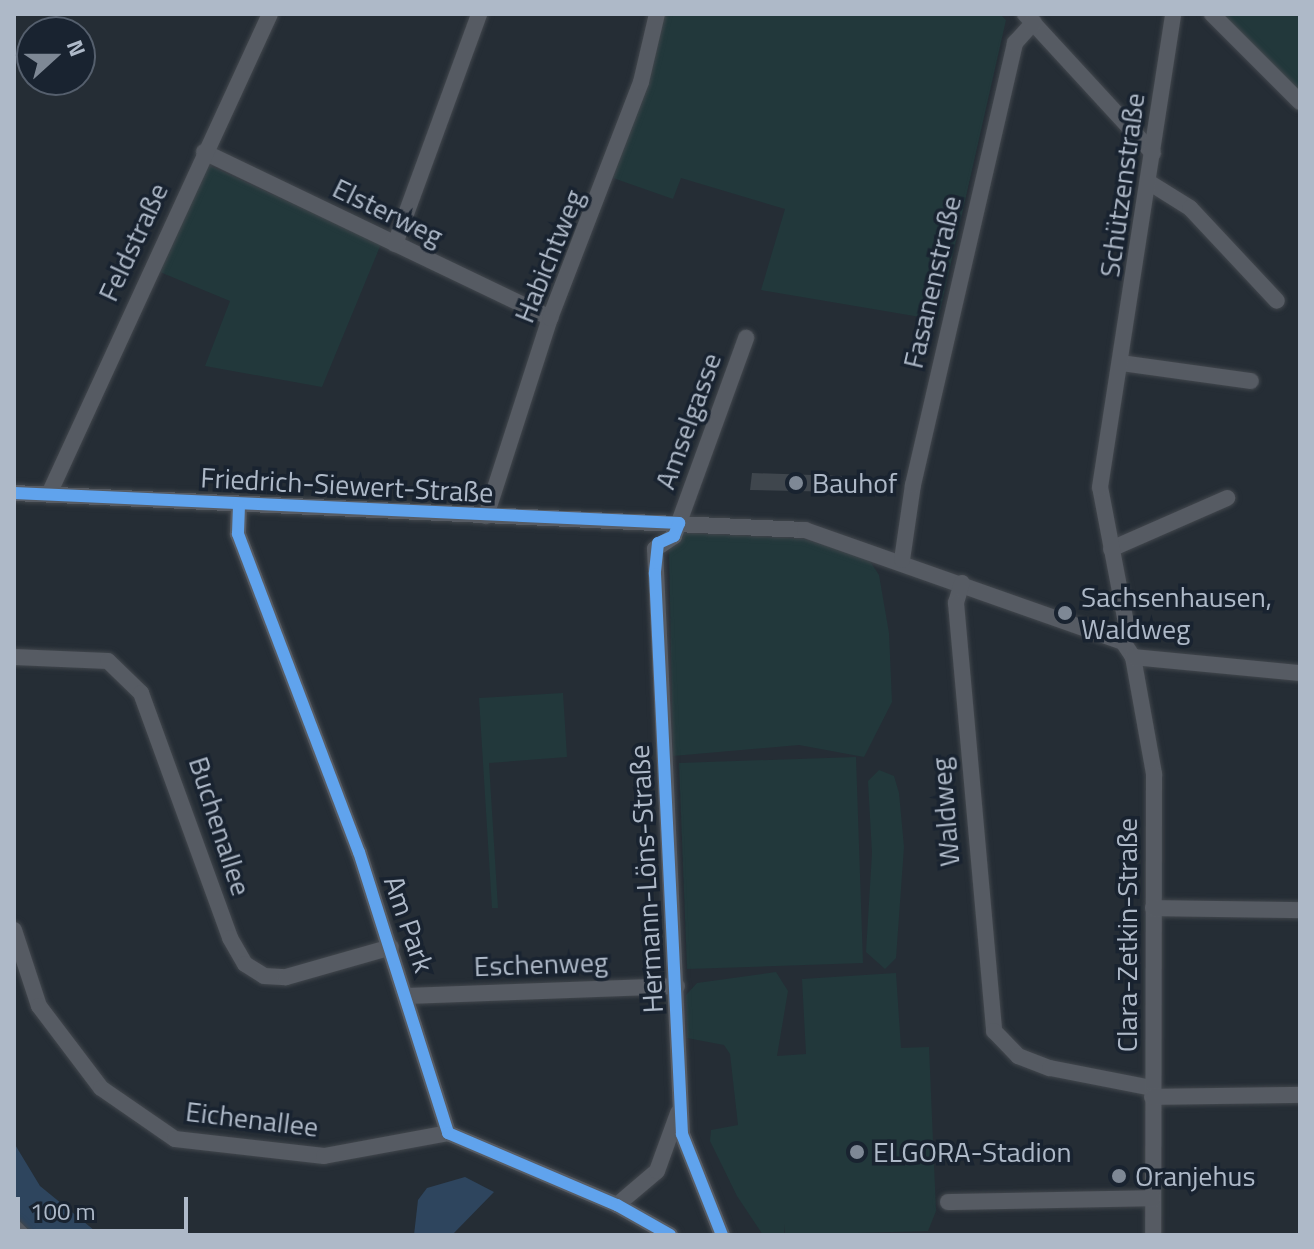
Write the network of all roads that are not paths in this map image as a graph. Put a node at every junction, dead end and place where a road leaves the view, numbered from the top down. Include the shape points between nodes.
1 (270, 14) edge
2 (479, 14) edge
3 (657, 14) edge
4 (1173, 14) edge
5 (1212, 14) edge
6 (1030, 18) edge
7 (1300, 102) edge
8 (204, 152) junction
9 (1153, 153) junction
10 (1150, 183) junction
11 (395, 244) junction
12 (1277, 301) dead end
13 (550, 318) junction
14 (746, 338) dead end
15 (1121, 363) junction
16 (1251, 381) dead end
17 (14, 493) edge
18 (49, 494) junction
19 (1227, 498) dead end
20 (239, 505) junction
21 (486, 516) junction
22 (679, 523) junction
23 (1111, 549) junction
24 (902, 560) junction
25 (962, 583) junction
26 (1123, 642) junction
27 (14, 657) edge
28 (1133, 657) junction
29 (1300, 673) edge
30 (1153, 908) junction
31 (1300, 910) edge
32 (14, 930) edge
33 (391, 947) junction
34 (677, 986) junction
35 (408, 996) junction
36 (1152, 1092) junction
37 (1300, 1095) edge
38 (681, 1104) junction
39 (448, 1133) junction
40 (1153, 1198) junction
41 (948, 1202) dead end
42 (617, 1205) junction
43 (14, 1227) edge
44 (22, 1235) edge
45 (670, 1235) edge
46 (722, 1235) edge
47 (1153, 1235) edge

1 - 8 street, Feldstraße
2 - 11 street
3 - 13 street, Habichtweg via 601,198
4 - 9 street, Schützenstraße
5 - 7 street
6 - 9 street
6 - 24 street, Fasanenstraße via 1015,43 913,485
8 - 11 street, Elsterweg
8 - 18 street, Feldstraße
9 - 10 street, Schützenstraße
10 - 12 street via 1190,208
10 - 15 street, Schützenstraße
11 - 13 street, Elsterweg
13 - 21 street, Habichtweg
14 - 22 street, Amselgasse
15 - 16 street
15 - 23 street, Schützenstraße via 1100,487
17 - 18 street, Friedrich-Siewert-Straße
18 - 20 street, Friedrich-Siewert-Straße
19 - 23 street
20 - 21 street, Friedrich-Siewert-Straße
20 - 33 street, Am Park via 238,534
21 - 22 street, Friedrich-Siewert-Straße
22 - 24 street, Friedrich-Siewert-Straße via 805,530
22 - 34 street, Hermann-Löns-Straße via 674,536 658,543 655,574
23 - 26 street, Schützenstraße via 1126,623
24 - 25 street, Friedrich-Siewert-Straße
25 - 26 street, Friedrich-Siewert-Straße
25 - 36 street, Waldweg via 956,603 972,826 997,1037 1018,1056 1050,1068
26 - 28 street, Clara-Zetkin-Straße
27 - 33 street, Buchenallee via 108,661 141,693 230,938 245,964 264,976 286,977
28 - 29 street
28 - 30 street, Clara-Zetkin-Straße via 1154,774
30 - 31 street
30 - 36 street, Clara-Zetkin-Straße
32 - 39 street, Eichenallee via 39,1006 101,1088 175,1139 324,1156
33 - 35 street, Am Park
34 - 35 street, Eschenweg
34 - 38 street, Hermann-Löns-Straße
35 - 39 street, Am Park
36 - 37 street
36 - 40 street, Clara-Zetkin-Straße
38 - 42 street, Hermann-Löns-Straße via 657,1171
38 - 46 street, Hermann-Löns-Straße via 685,1148
39 - 42 street
40 - 41 street
40 - 47 street, Clara-Zetkin-Straße
42 - 45 street
43 - 44 street

